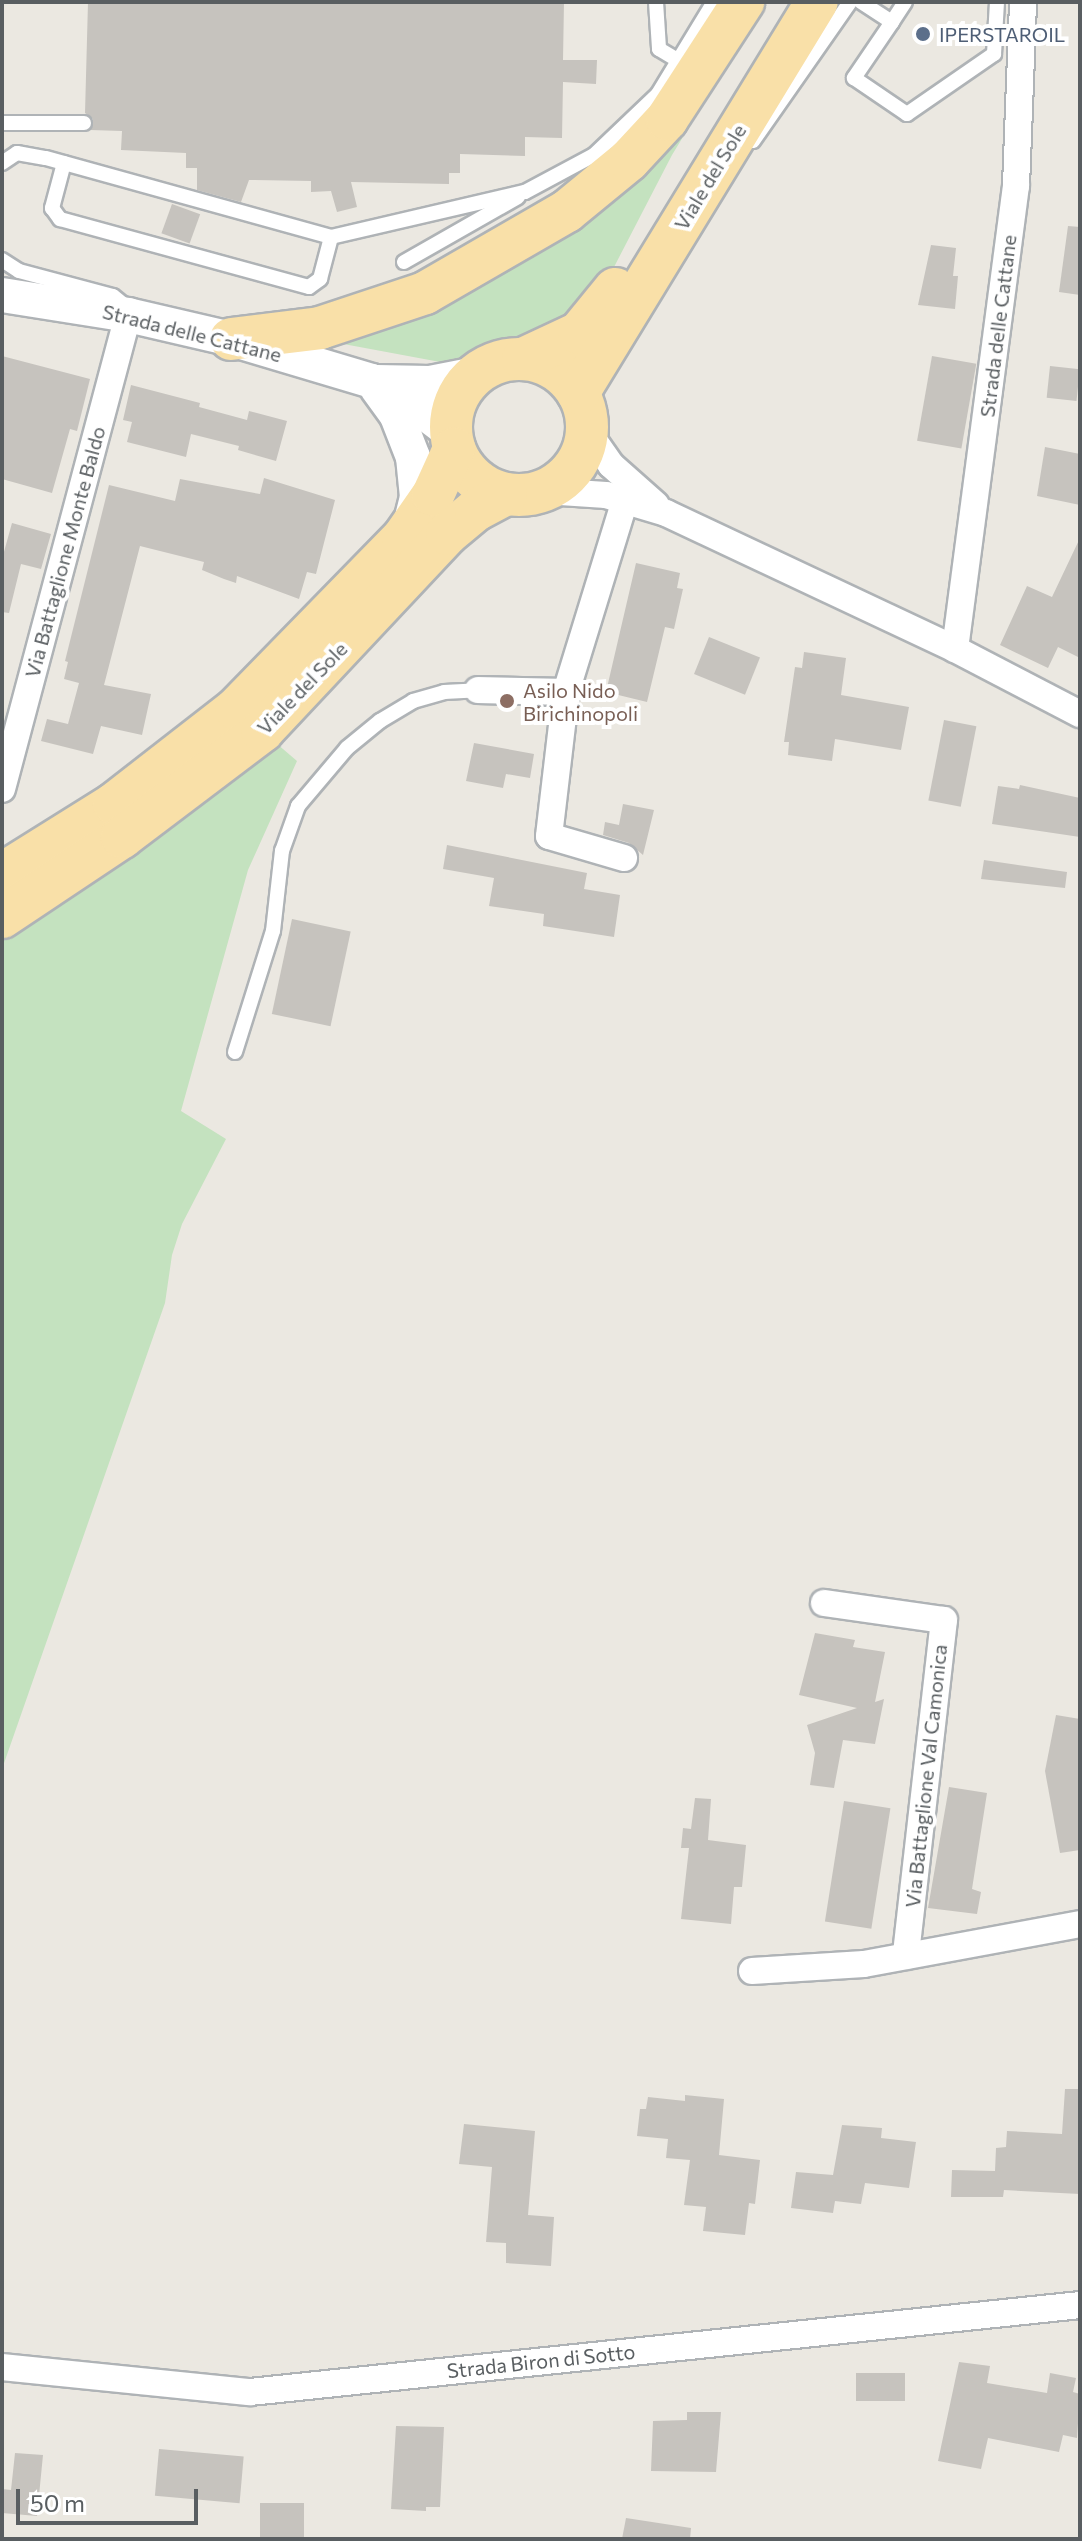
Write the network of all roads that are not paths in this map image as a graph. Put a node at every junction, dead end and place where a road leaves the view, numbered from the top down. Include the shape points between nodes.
1 (656, 2) edge
2 (714, 2) edge
3 (743, 2) edge
4 (792, 2) edge
5 (817, 2) edge
6 (850, 2) edge
7 (861, 2) edge
8 (905, 2) edge
9 (997, 2) edge
10 (1023, 2) edge
11 (892, 22) junction
12 (679, 61) junction
13 (2, 123) edge
14 (84, 123) dead end
15 (2, 163) edge
16 (64, 163) junction
17 (525, 192) junction
18 (690, 208) junction
19 (331, 237) junction
20 (2, 260) edge
21 (404, 262) dead end
22 (5, 294) edge
23 (128, 315) junction
24 (231, 339) junction
25 (523, 359) junction
26 (476, 374) junction
27 (372, 381) junction
28 (583, 412) junction
29 (453, 441) junction
30 (525, 493) junction
31 (625, 500) junction
32 (666, 513) junction
33 (408, 531) junction
34 (955, 649) junction
35 (478, 690) joint
36 (566, 692) junction
37 (1080, 714) edge
38 (2, 789) edge
39 (624, 858) dead end
40 (2, 874) edge
41 (2, 917) edge
42 (235, 1052) dead end
43 (824, 1603) dead end
44 (1080, 1924) edge
45 (906, 1956) junction
46 (752, 1971) dead end
47 (1080, 2305) edge
48 (2, 2367) edge

1 - 12 lane via 659,49
2 - 12 lane
3 - 24 main road via 667,119 629,160 567,211 425,293 320,328
4 - 25 main road, Viale del Sole via 606,304 579,333
5 - 18 main road, Viale del Sole
6 - 18 lane via 765,128
7 - 11 lane
8 - 11 lane
9 - 11 lane via 994,54 907,114 854,78
10 - 34 street, Strada delle Cattane via 1016,186
12 - 17 lane via 658,94 594,155
13 - 14 lane
15 - 16 lane via 17,153
16 - 19 lane
16 - 19 lane via 52,208 60,219 309,287 320,279
17 - 19 lane
17 - 21 lane
18 - 28 main road, Viale del Sole
20 - 23 lane via 19,271 113,296
22 - 23 street, Strada delle Cattane
23 - 24 street, Strada delle Cattane
23 - 38 street, Via Battaglione Monte Baldo
24 - 27 street, Strada delle Cattane
25 - 26 main road, Viale del Sole via 490,365
25 - 28 main road via 560,373
26 - 27 street, Strada delle Cattane via 430,383
26 - 29 main road via 453,411
27 - 29 street, Strada delle Cattane via 417,407
27 - 33 street via 397,416 413,457 417,497
28 - 30 main road, Viale del Sole via 579,461 558,484
28 - 32 street via 611,465
29 - 30 main road via 469,473 492,490
29 - 33 main road via 433,495
30 - 31 street
30 - 41 main road, Viale del Sole via 476,510 447,534 262,731 122,837
31 - 32 street
31 - 36 street
32 - 34 street
33 - 40 main road, Viale del Sole via 236,709 114,804
34 - 37 street
35 - 36 street
35 - 42 lane via 413,701 380,721 347,748 298,806 282,851 273,931
36 - 39 street via 549,836
43 - 45 street, Via Battaglione Val Camonica via 944,1620
44 - 45 street
45 - 46 street
47 - 48 street, Strada Biron di Sotto via 250,2392

